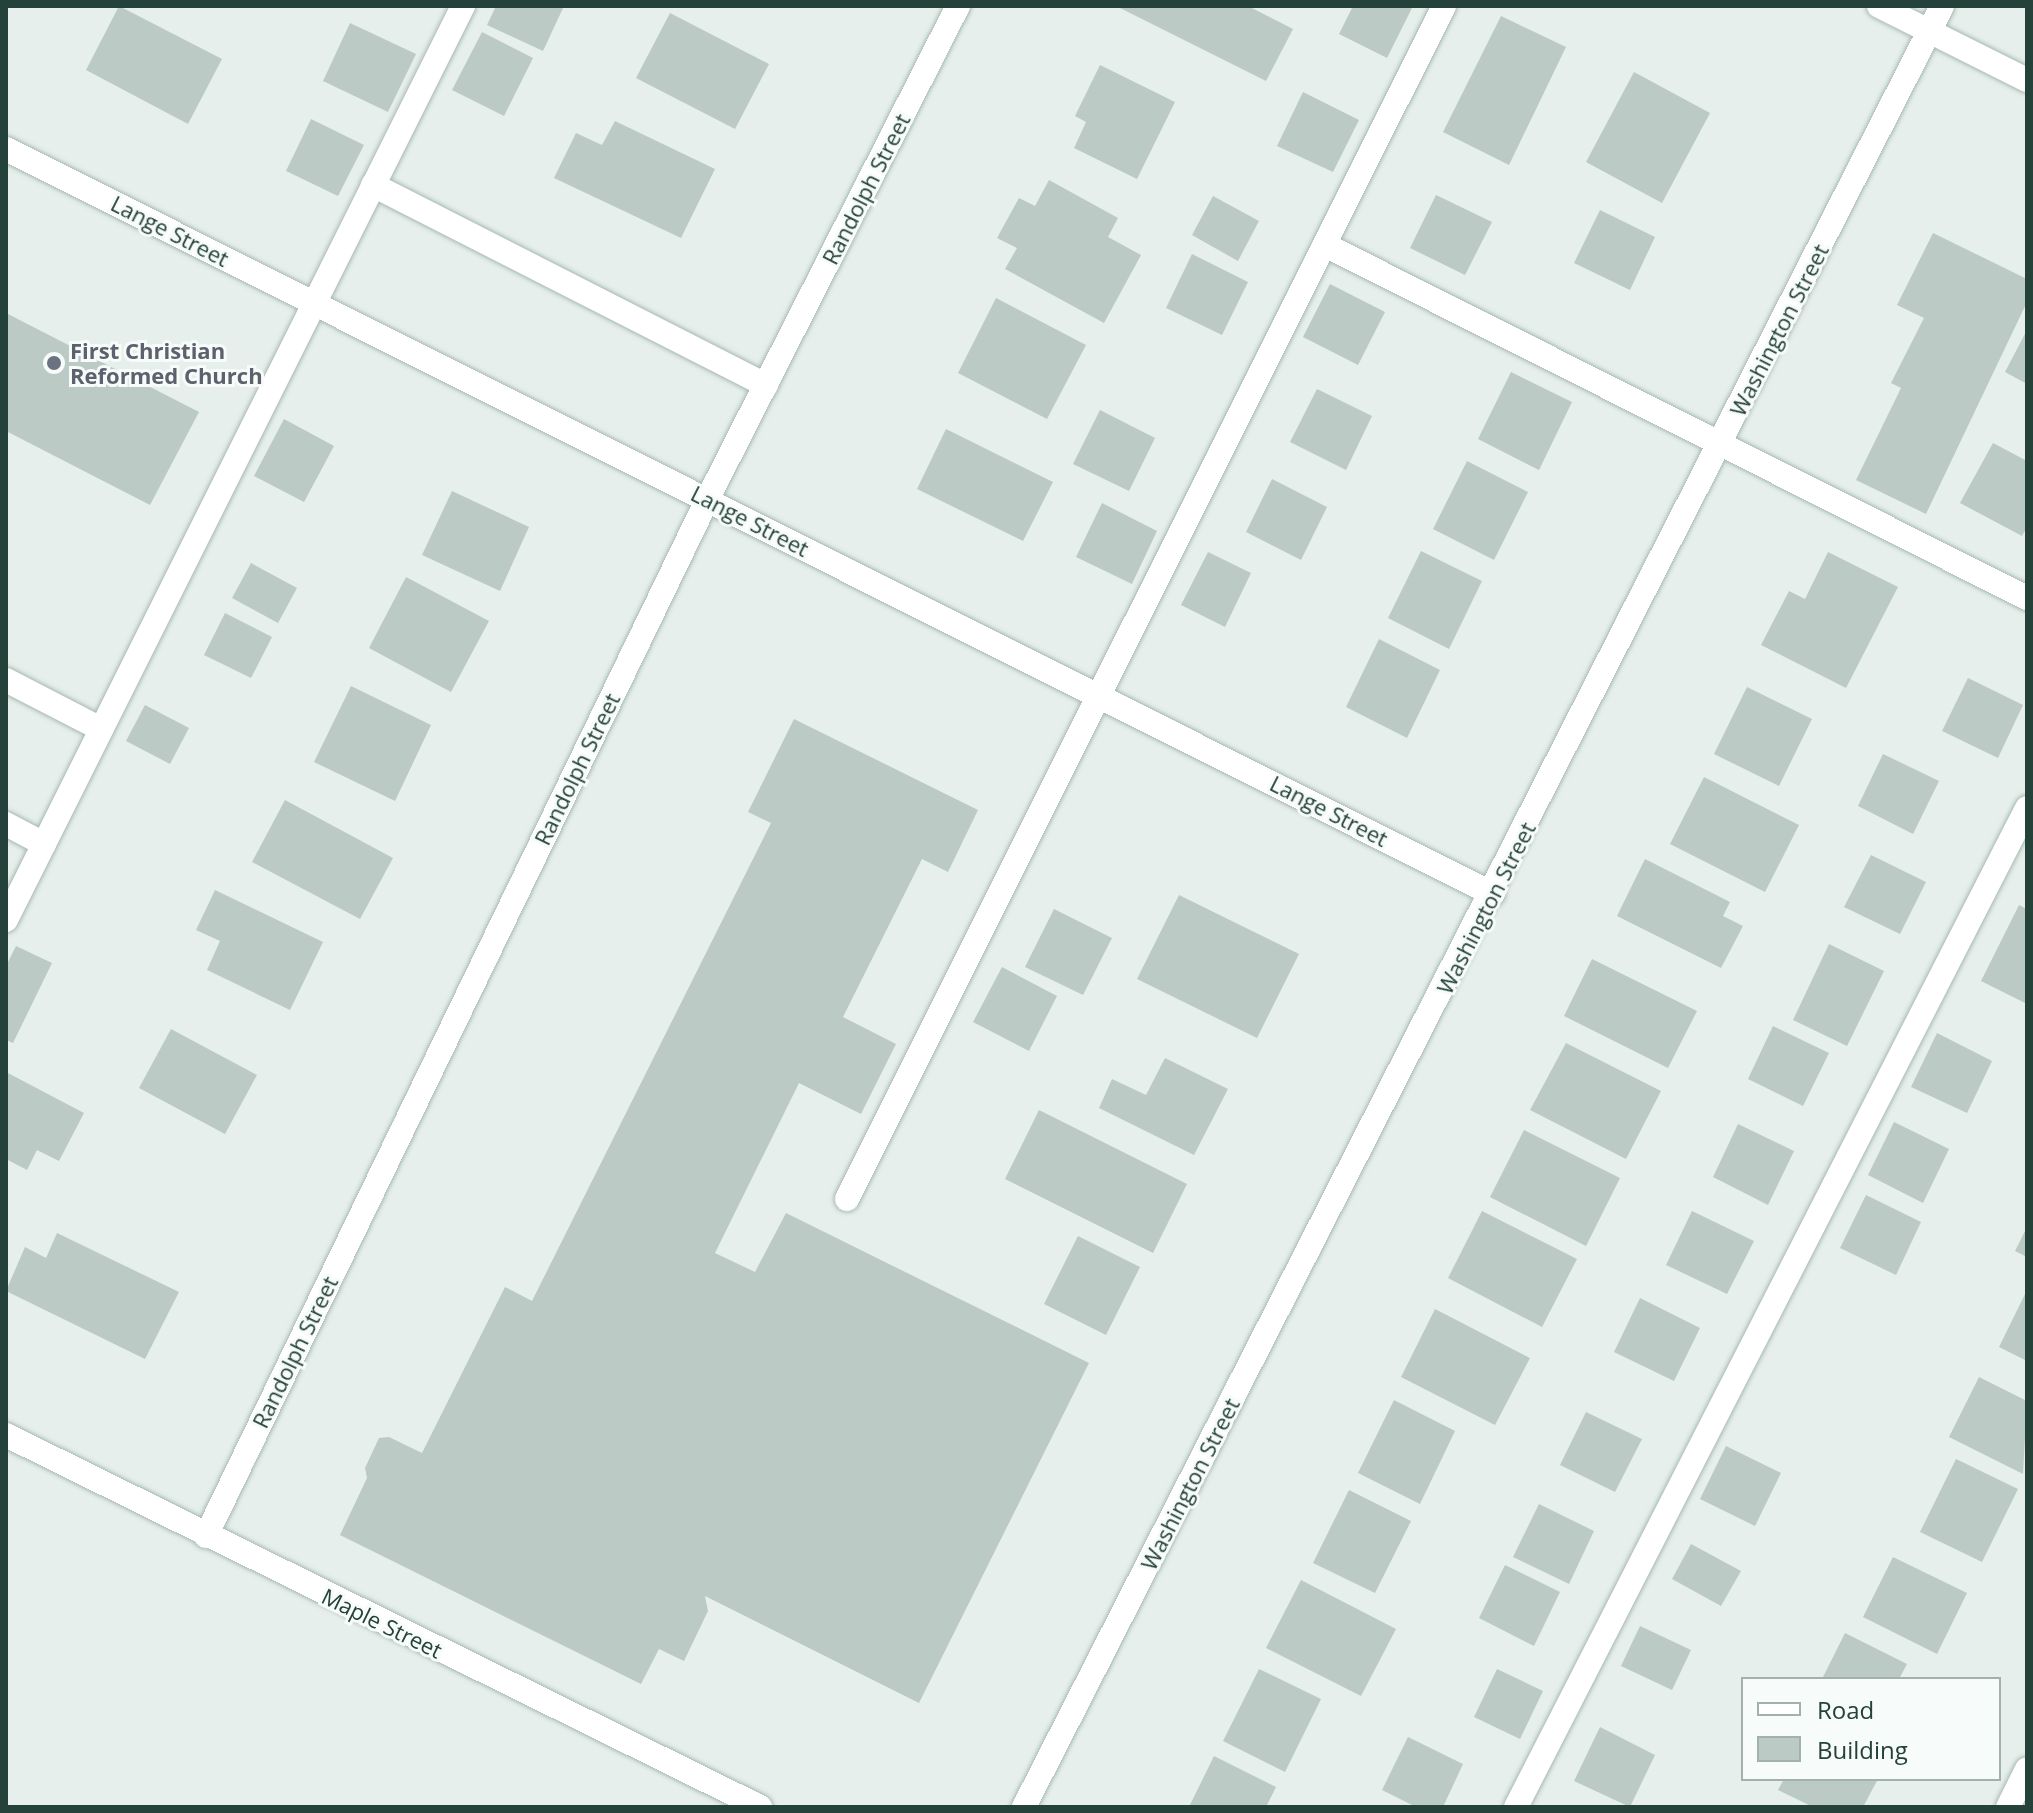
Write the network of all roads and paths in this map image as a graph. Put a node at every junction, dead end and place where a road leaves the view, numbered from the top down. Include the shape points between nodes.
1 (463, 6) edge
2 (958, 6) edge
3 (1444, 6) edge
4 (1879, 6) edge
5 (1942, 6) edge
6 (1930, 32) junction
7 (2027, 80) edge
8 (6, 149) edge
9 (373, 185) junction
10 (1325, 245) junction
11 (313, 303) junction
12 (766, 385) junction
13 (1721, 445) junction
14 (707, 500) junction
15 (2027, 598) edge
16 (6, 680) edge
17 (1100, 696) junction
18 (101, 729) junction
19 (2027, 808) edge
20 (6, 824) edge
21 (44, 844) junction
22 (1493, 894) junction
23 (6, 920) edge
24 (847, 1199) dead end
25 (6, 1435) edge
26 (206, 1536) junction
27 (2027, 1769) edge
28 (760, 1807) edge
29 (1024, 1807) edge
30 (1516, 1807) edge
31 (2008, 1807) edge

1 - 9 street
2 - 12 street, Randolph Street
3 - 10 street
4 - 6 street
5 - 6 street, Washington Street
6 - 7 street
6 - 13 street, Washington Street
8 - 11 street, Lange Street
9 - 11 street
9 - 12 street
10 - 13 street
10 - 17 street
11 - 14 street, Lange Street
11 - 18 street
12 - 14 street, Randolph Street
13 - 15 street
13 - 22 street, Washington Street
14 - 17 street, Lange Street
14 - 26 street, Randolph Street
16 - 18 street
17 - 22 street, Lange Street
17 - 24 street
18 - 21 street
19 - 30 street
20 - 21 street
21 - 23 street
22 - 29 street, Washington Street
25 - 26 street, Maple Street
26 - 28 street, Maple Street
27 - 31 street

